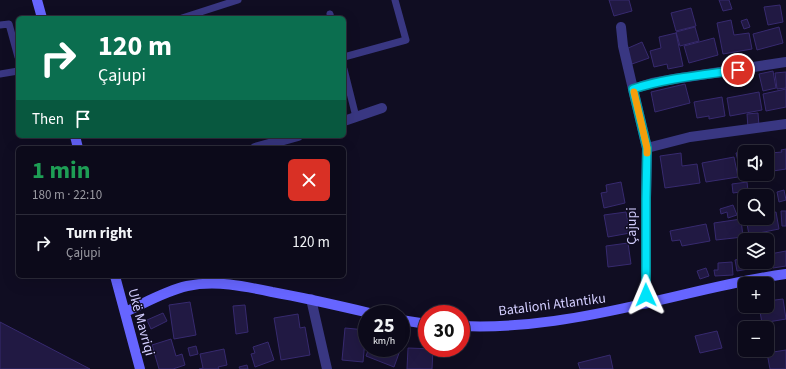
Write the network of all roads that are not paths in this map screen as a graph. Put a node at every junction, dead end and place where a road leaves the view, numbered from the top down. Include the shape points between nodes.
1 (37, 0) edge
2 (238, 0) edge
3 (395, 0) edge
4 (41, 16) edge
5 (188, 16) edge
6 (0, 25) edge
7 (621, 27) dead end
8 (16, 49) edge
9 (346, 56) edge
10 (786, 62) edge
11 (16, 71) edge
12 (0, 74) edge
13 (346, 77) edge
14 (633, 89) junction
15 (382, 108) dead end
16 (356, 117) junction
17 (346, 120) edge
18 (786, 124) edge
19 (291, 138) edge
20 (262, 146) edge
21 (647, 148) junction
22 (786, 274) edge
23 (116, 280) edge
24 (311, 299) junction
25 (646, 304) junction
26 (358, 310) edge
27 (125, 312) junction
28 (470, 326) edge
29 (139, 367) edge
30 (327, 369) edge

1 - 4 street
2 - 5 lane
3 - 9 lane via 406,40
6 - 8 lane via 10,24
7 - 14 street, Çajupi
10 - 14 street via 674,78
11 - 12 lane
13 - 16 lane
14 - 21 street, Çajupi
15 - 16 street
16 - 17 street
18 - 21 street via 690,137
19 - 20 street
21 - 25 street, Çajupi
22 - 25 street, Batalioni Atlantiku via 728,284
23 - 27 street, Ukë Mavriqi
24 - 26 street
24 - 27 street via 228,284 205,284 172,291
24 - 30 street
25 - 28 street, Batalioni Atlantiku via 544,322
27 - 29 street, Ukë Mavriqi

